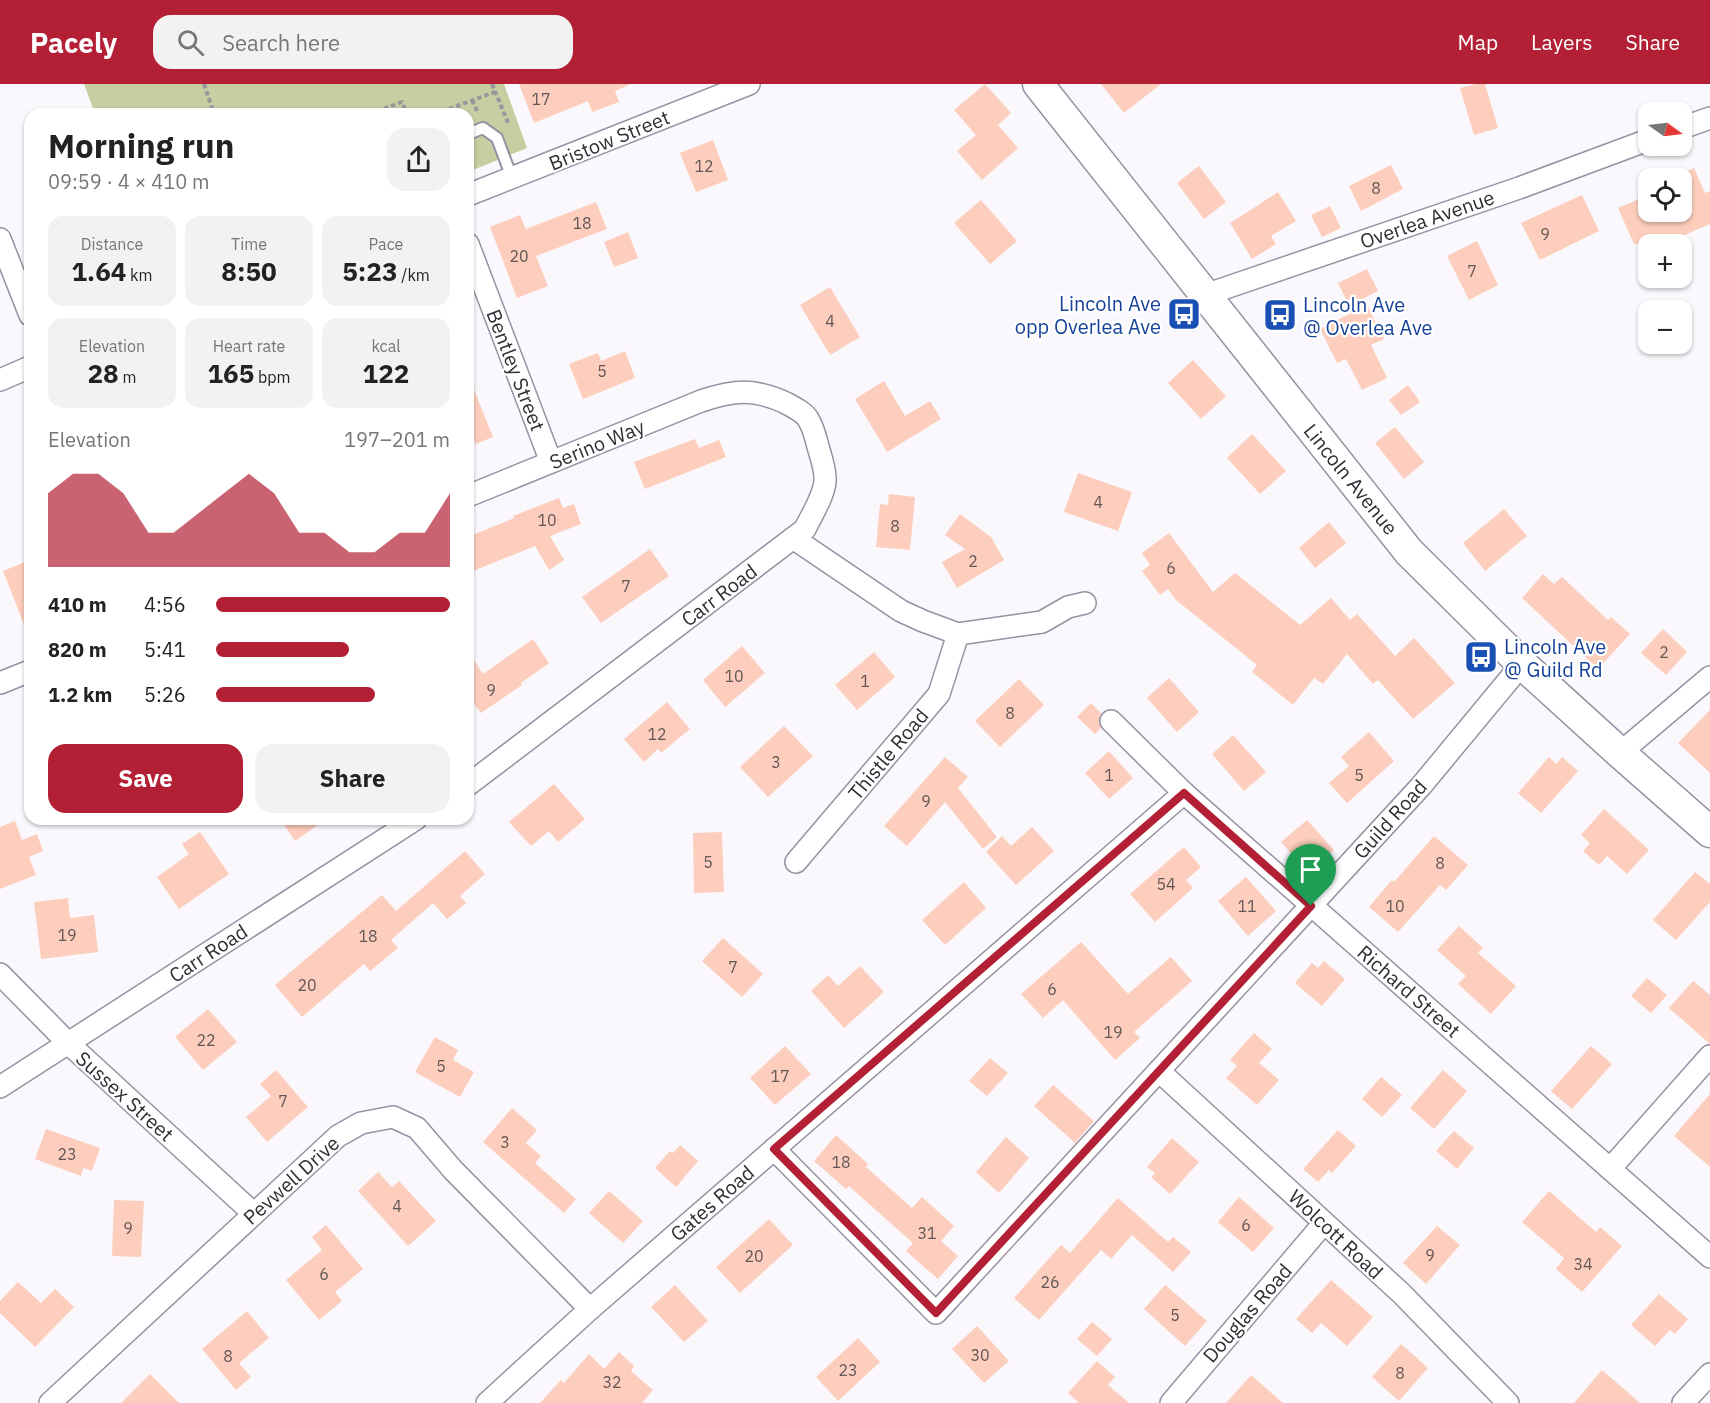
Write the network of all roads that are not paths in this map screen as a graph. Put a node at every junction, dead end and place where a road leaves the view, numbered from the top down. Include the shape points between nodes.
1 (749, 84) edge
2 (1038, 84) edge
3 (1710, 118) edge
4 (1692, 124) edge
5 (474, 132) edge
6 (1638, 144) edge
7 (512, 177) junction
8 (474, 193) edge
9 (0, 239) edge
10 (474, 260) edge
11 (1205, 295) junction
12 (24, 300) edge
13 (24, 370) edge
14 (0, 380) edge
15 (727, 393) joint
16 (551, 462) junction
17 (474, 494) edge
18 (793, 538) junction
19 (1085, 603) dead end
20 (958, 634) junction
21 (1522, 664) junction
22 (24, 673) edge
23 (1710, 677) edge
24 (0, 683) edge
25 (1111, 722) dead end
26 (1620, 753) junction
27 (474, 780) edge
28 (1184, 793) junction
29 (407, 825) edge
30 (1710, 832) edge
31 (796, 862) dead end
32 (1311, 906) junction
33 (0, 974) edge
34 (68, 1043) junction
35 (1710, 1056) edge
36 (1159, 1071) junction
37 (0, 1087) edge
38 (774, 1149) junction
39 (1610, 1169) junction
40 (254, 1214) junction
41 (1324, 1223) junction
42 (1710, 1257) edge
43 (590, 1309) junction
44 (1710, 1374) edge
45 (50, 1403) edge
46 (487, 1403) edge
47 (1171, 1403) edge
48 (1508, 1403) edge
49 (1683, 1403) edge

1 - 7 street, Bristow Street
2 - 11 main road, Lincoln Avenue
3 - 4 street
5 - 7 lane via 483,128 497,138
6 - 11 street, Overlea Avenue
7 - 8 street, Bristow Street
9 - 12 street
10 - 16 street, Bentley Street
11 - 21 main road, Lincoln Avenue via 1409,552
13 - 14 street
15 - 16 street, Serino Way
15 - 18 street, Carr Road via 763,393 808,417 826,479 805,529
16 - 17 street, Serino Way
18 - 20 street via 901,611
18 - 27 street, Carr Road
19 - 20 street via 1068,607 1042,622
20 - 31 street, Thistle Road via 939,694
21 - 26 main road, Lincoln Avenue
21 - 32 street, Guild Road via 1421,786
22 - 24 street
23 - 26 street
25 - 28 street, Richard Street
26 - 30 main road, Lincoln Avenue
28 - 32 street, Richard Street
28 - 38 street, Gates Road
29 - 34 street, Carr Road
32 - 36 street, Guild Road
32 - 39 street, Richard Street
33 - 34 street, Sussex Street
34 - 37 street, Carr Road
34 - 40 street, Sussex Street
35 - 39 street
36 - 38 street, Guild Road via 936,1313
36 - 41 street, Wolcott Road
38 - 43 street, Gates Road
39 - 42 street, Richard Street
40 - 43 street, Pevwell Drive via 338,1136 361,1124 393,1117 417,1128
40 - 45 street, Pevwell Drive
41 - 47 street, Douglas Road
41 - 48 street, Wolcott Road via 1401,1294
43 - 46 street, Gates Road
44 - 49 street

